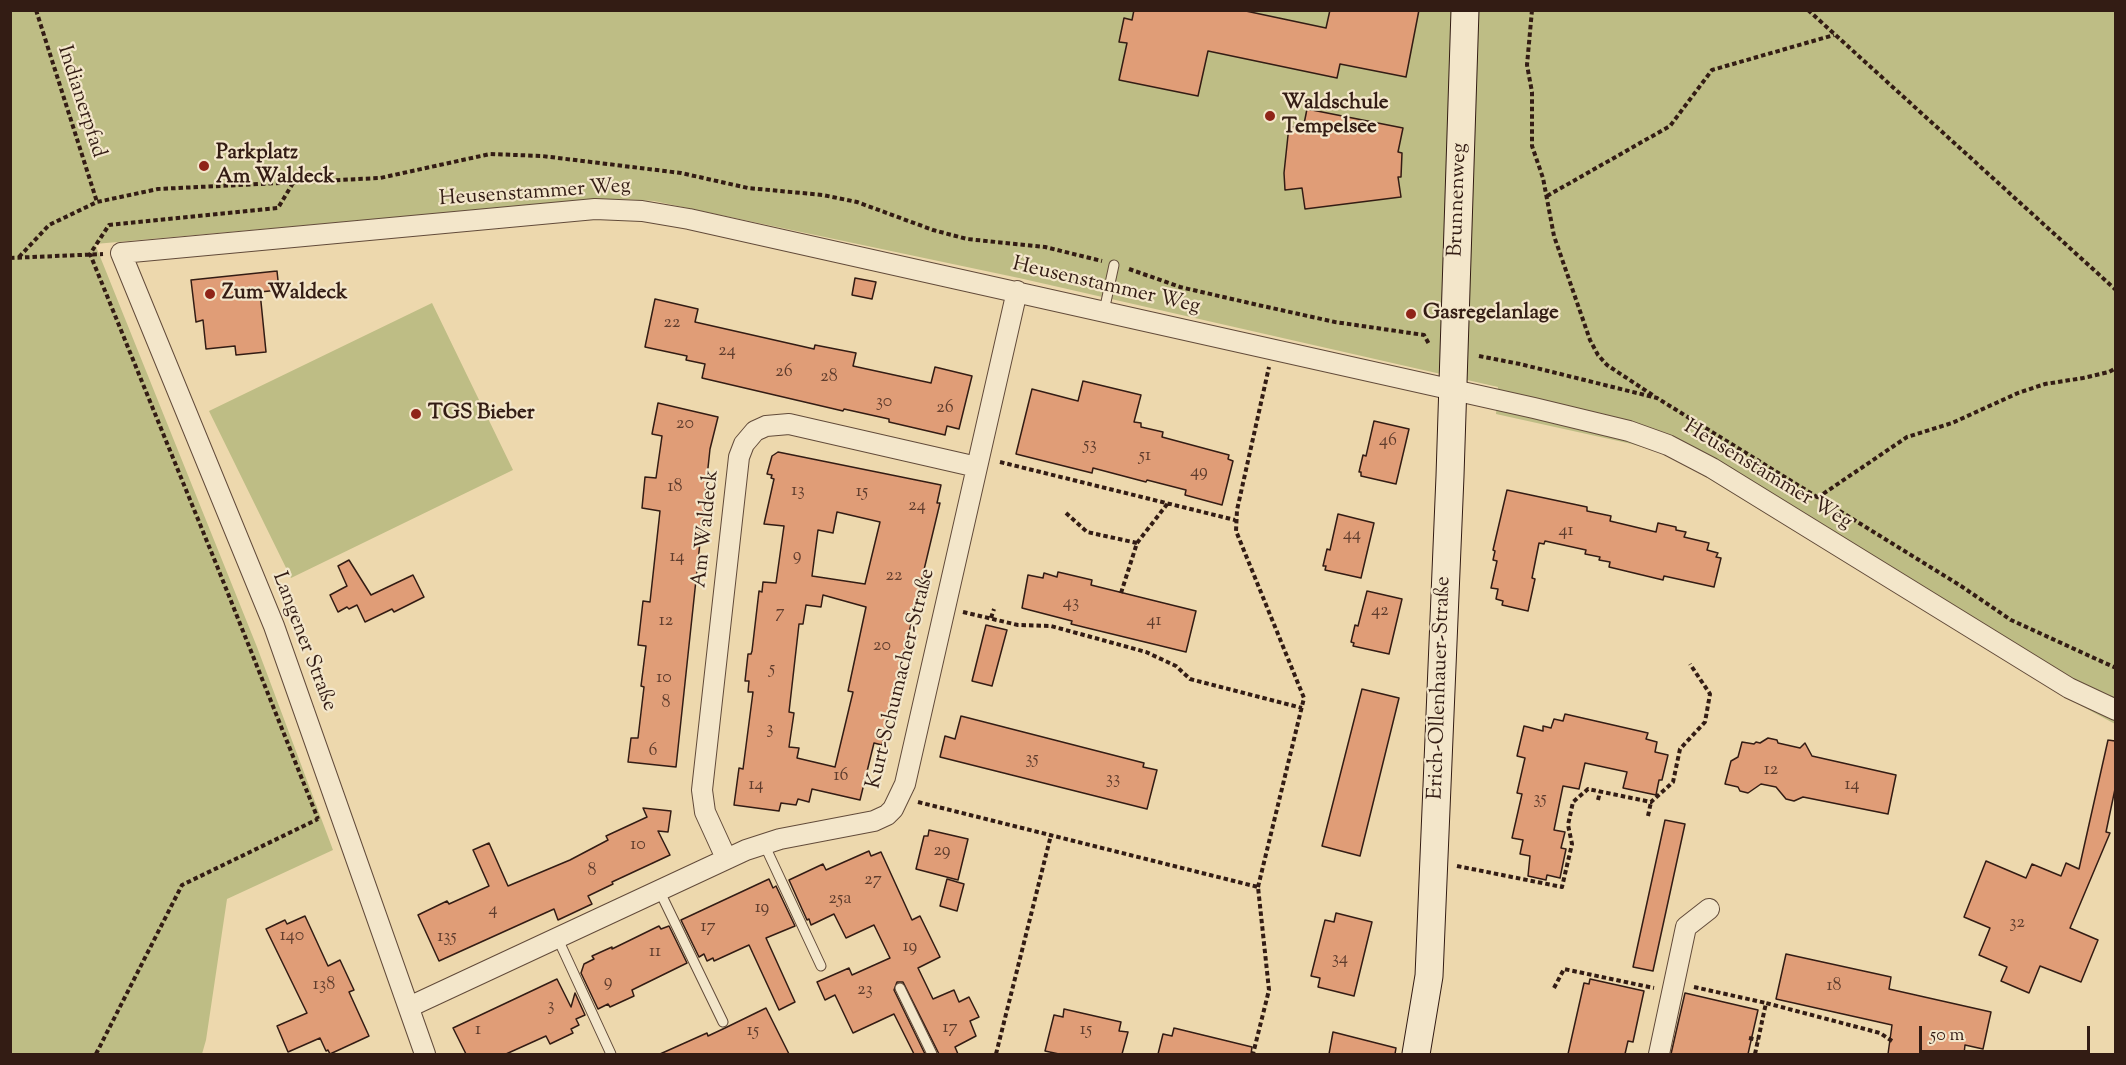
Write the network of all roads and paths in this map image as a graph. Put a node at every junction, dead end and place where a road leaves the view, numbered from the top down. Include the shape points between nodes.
1 (36, 10) edge
2 (1465, 10) edge
3 (1532, 10) edge
4 (1808, 10) edge
5 (1834, 34) junction
6 (293, 182) dead end
7 (1547, 196) junction
8 (97, 202) dead end
9 (121, 253) junction
10 (90, 254) junction
11 (10, 258) edge
12 (1114, 265) dead end
13 (2115, 290) edge
14 (1017, 291) junction
15 (1104, 310) junction
16 (1273, 349) junction
17 (2115, 368) edge
18 (1453, 390) junction
19 (1657, 398) dead end
20 (978, 462) junction
21 (1817, 498) dead end
22 (1168, 503) junction
23 (1066, 513) dead end
24 (1235, 520) junction
25 (1137, 543) junction
26 (1121, 593) dead end
27 (945, 607) junction
28 (993, 609) dead end
29 (991, 618) junction
30 (1690, 663) dead end
31 (1302, 708) junction
32 (2115, 710) edge
33 (1600, 792) junction
34 (900, 797) junction
35 (1599, 800) dead end
36 (1651, 802) junction
37 (339, 809) junction
38 (1648, 816) dead end
39 (318, 819) junction
40 (1051, 835) junction
41 (764, 844) junction
42 (726, 858) junction
43 (1433, 861) junction
44 (1258, 887) junction
45 (659, 890) junction
46 (1709, 909) dead end
47 (557, 938) junction
48 (821, 966) dead end
49 (1428, 986) junction
50 (900, 988) dead end
51 (1554, 988) dead end
52 (1673, 988) junction
53 (1766, 1003) junction
54 (409, 1007) junction
55 (723, 1022) dead end
56 (1749, 1038) dead end
57 (1758, 1040) junction
58 (1892, 1041) dead end
59 (96, 1054) edge
60 (425, 1054) edge
61 (611, 1054) edge
62 (932, 1054) edge
63 (996, 1054) edge
64 (1253, 1054) edge
65 (1416, 1054) edge
66 (1434, 1054) edge
67 (1659, 1054) edge
68 (1755, 1054) edge

1 - 8 path, Indianerpfad
2 - 18 street, Brunnenweg
3 - 7 path via 1527,65 1532,92 1532,146
4 - 5 path
5 - 7 path via 1712,70 1670,126
5 - 13 path
6 - 10 path via 278,208 109,225
7 - 19 path via 1554,236 1598,355
9 - 10 path
9 - 14 street, Heusenstammer Weg via 625,209 690,219
9 - 37 street, Langener Straße via 274,626
10 - 11 path
10 - 39 path
12 - 15 lane
14 - 15 street, Heusenstammer Weg
14 - 20 street, Kurt-Schumacher-Straße
15 - 16 street, Heusenstammer Weg
16 - 18 street, Heusenstammer Weg
16 - 24 path
17 - 21 path via 2045,384 1952,423 1907,437
18 - 32 street, Heusenstammer Weg via 1599,423 1668,445 1712,468 2069,688
18 - 43 street, Erich-Ollenhauer-Straße
20 - 22 path
20 - 27 street, Kurt-Schumacher-Straße
20 - 42 street, Am Waldeck via 789,424 766,426 755,431 744,444 739,457 702,790 705,812
22 - 24 path
22 - 25 path
23 - 25 path via 1087,532
24 - 31 path via 1236,531 1302,691
25 - 26 path
27 - 29 path
27 - 34 street, Kurt-Schumacher-Straße
28 - 29 path
29 - 31 path via 1018,625 1050,626 1146,652 1176,666 1190,679
30 - 36 path via 1710,694 1705,722 1680,749 1673,782
31 - 44 path
33 - 35 path
33 - 36 path
33 - 43 path via 1588,789 1573,802 1568,825 1572,844 1562,887
34 - 40 path
34 - 41 street, Kurt-Schumacher-Straße via 887,815 874,821
36 - 38 path
37 - 39 path
37 - 54 street, Langener Straße
39 - 59 path via 182,885
40 - 44 path
40 - 63 path
41 - 42 street, Kurt-Schumacher-Straße
41 - 48 lane
42 - 45 street, Kurt-Schumacher-Straße
43 - 49 street, Erich-Ollenhauer-Straße
44 - 64 path via 1269,990
45 - 47 street, Kurt-Schumacher-Straße
45 - 55 lane
46 - 52 street via 1686,927
47 - 54 street, Kurt-Schumacher-Straße
47 - 61 lane
49 - 65 street, Erich-Ollenhauer-Straße
49 - 66 street, Erich-Ollenhauer-Straße
50 - 62 lane
51 - 52 path via 1564,969
52 - 53 path
52 - 67 street
53 - 57 path
53 - 58 path via 1880,1033
54 - 60 street, Langener Straße
56 - 57 path
57 - 68 path

